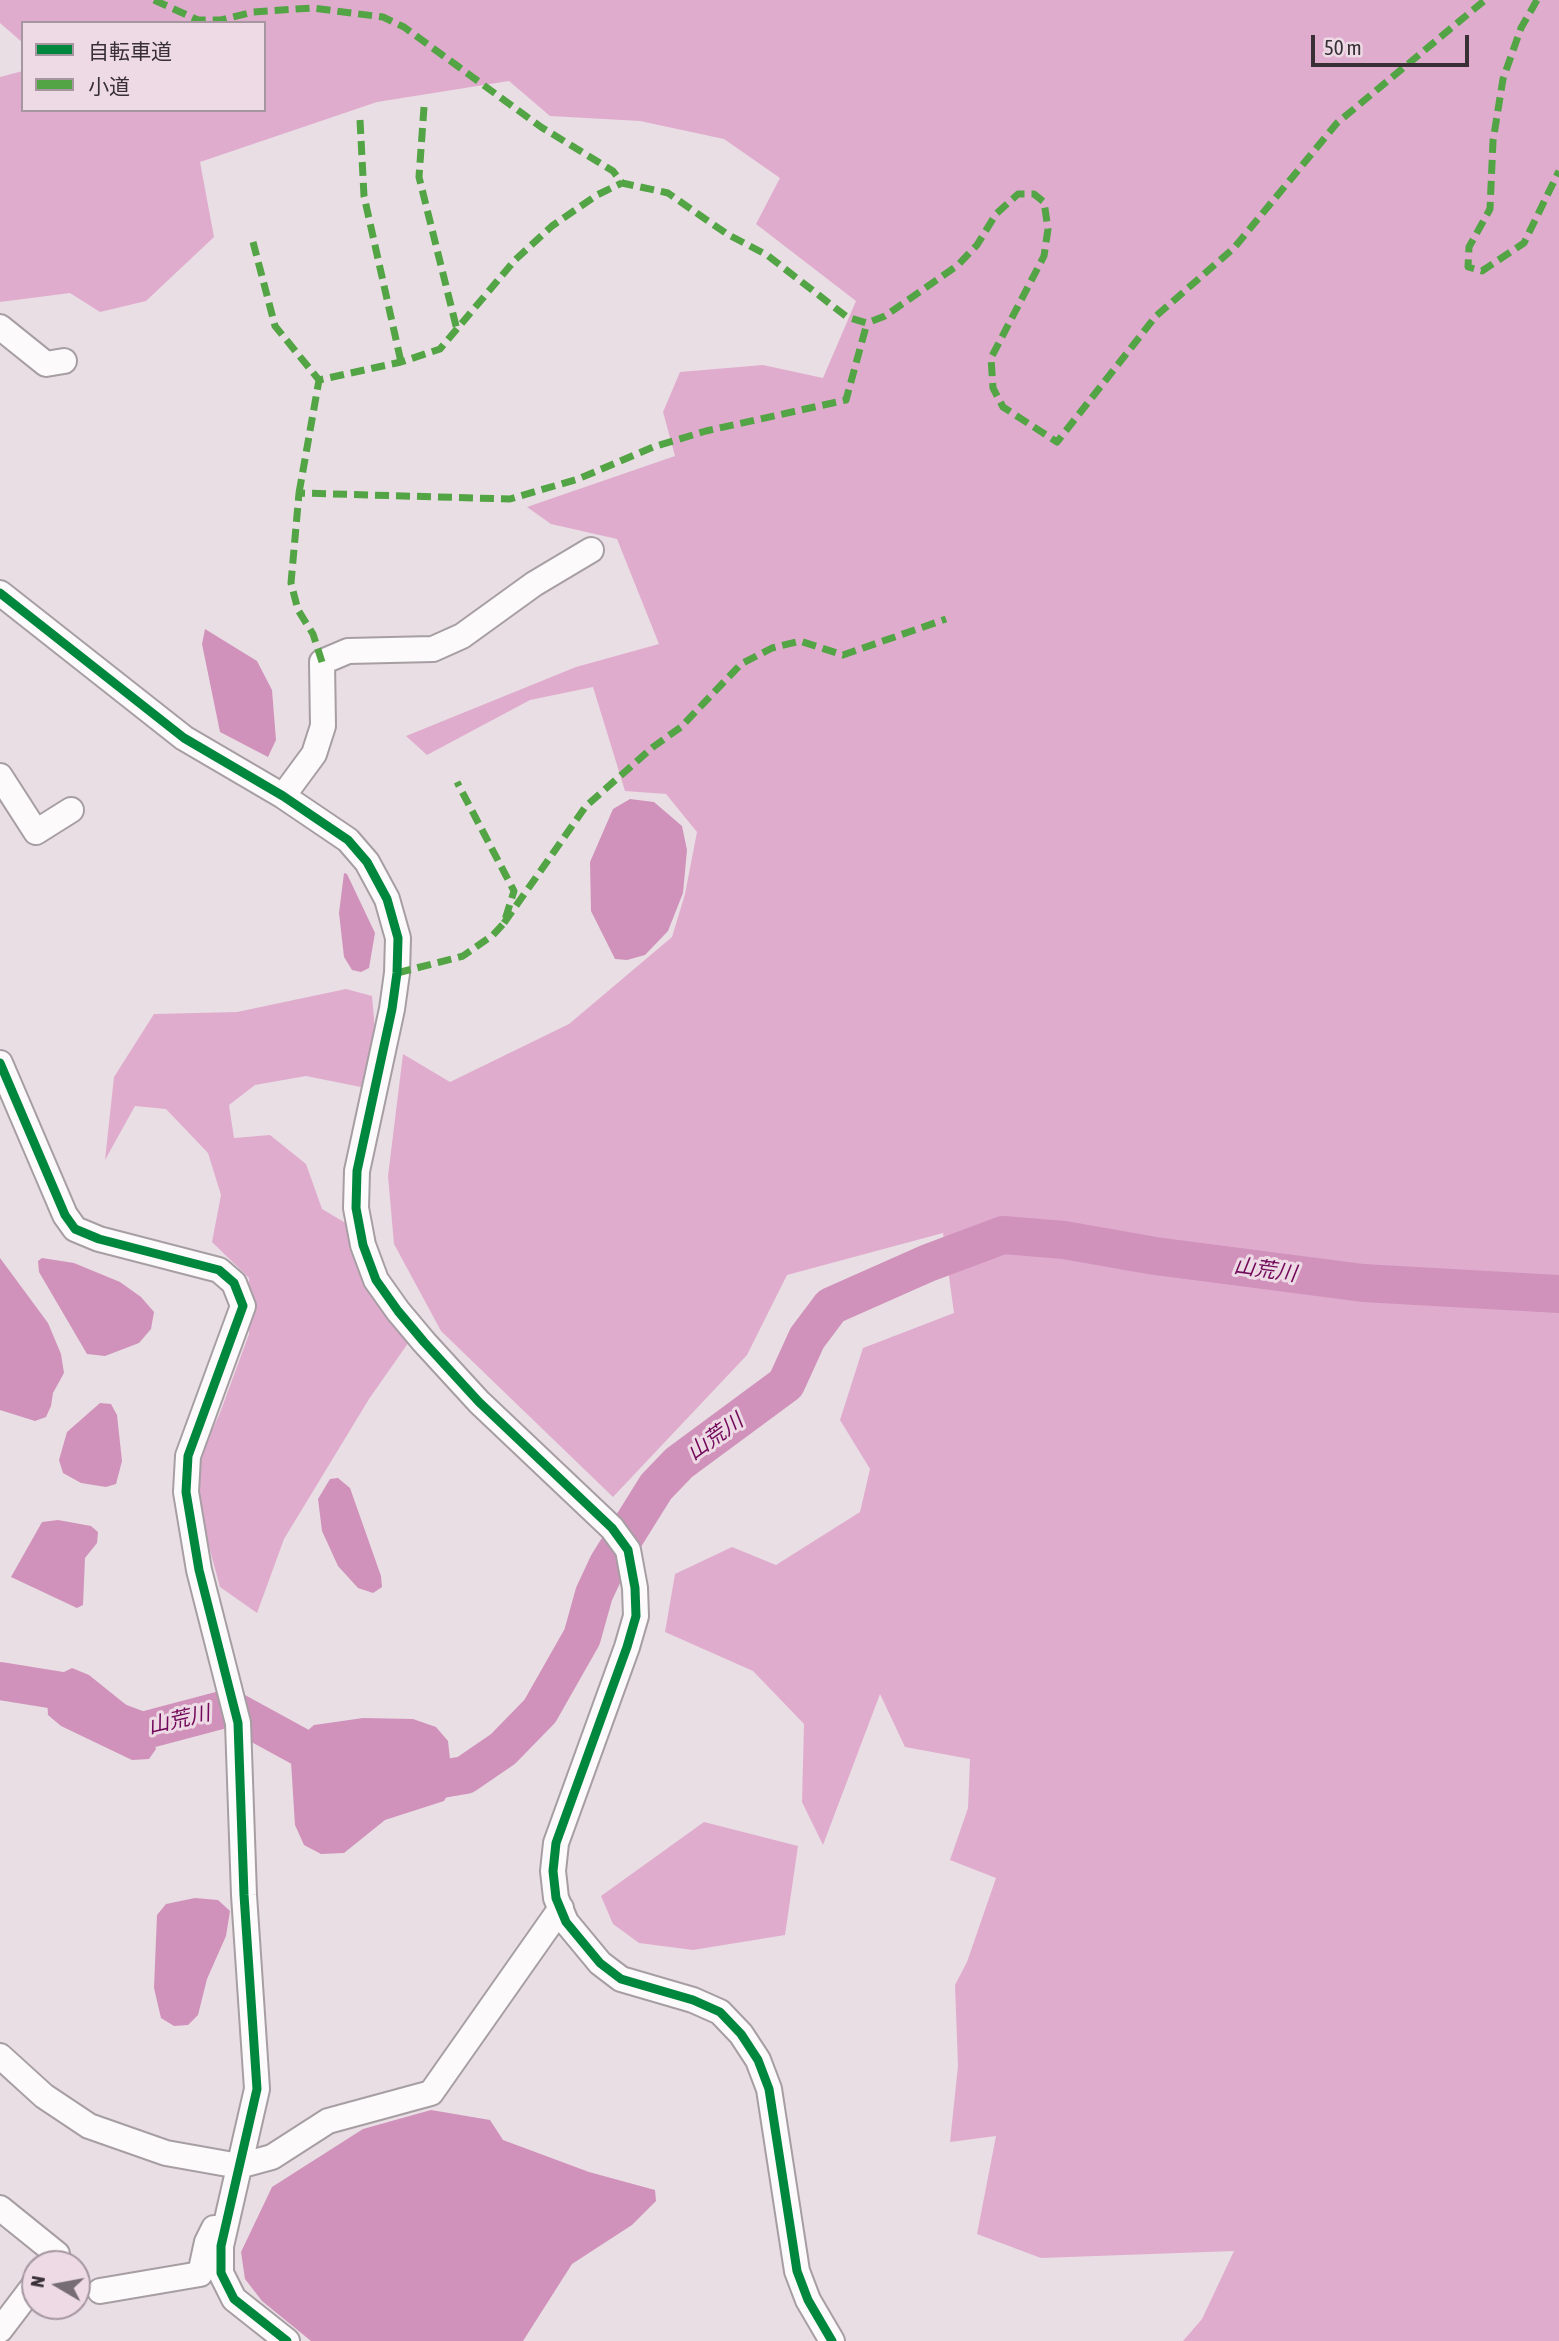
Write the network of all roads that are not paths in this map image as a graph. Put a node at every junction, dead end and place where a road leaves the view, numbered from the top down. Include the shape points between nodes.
1 (0, 327) edge
2 (64, 361) dead end
3 (591, 550) dead end
4 (0, 593) edge
5 (0, 776) edge
6 (283, 796) junction
7 (71, 810) dead end
8 (0, 1063) edge
9 (561, 1908) junction
10 (0, 2056) edge
11 (237, 2176) junction
12 (0, 2208) edge
13 (52, 2250) edge
14 (100, 2291) dead end
15 (21, 2302) edge
16 (0, 2330) edge
17 (287, 2341) edge
18 (832, 2341) edge

1 - 2 street via 46,364
3 - 6 street via 462,635 433,649 348,651 322,662 323,726 314,754
4 - 6 street via 184,738
5 - 7 street via 36,832
6 - 9 street via 348,840 367,862 387,899 398,938 393,1009 356,1171 356,1208 376,1280 478,1402 612,1528 628,1549 636,1616 556,1843 553,1871
8 - 11 street via 75,1229 219,1270 234,1283 243,1306 188,1456 186,1492 199,1570 238,1723 257,2088
9 - 11 street via 431,2093 328,2121
9 - 18 street via 581,1944 600,1963 621,1979 720,2012 758,2060 769,2089 797,2271
10 - 11 street via 44,2096 89,2126
11 - 14 street via 207,2242 200,2274
11 - 17 street via 220,2246 221,2273 234,2299
12 - 13 street
15 - 16 street

